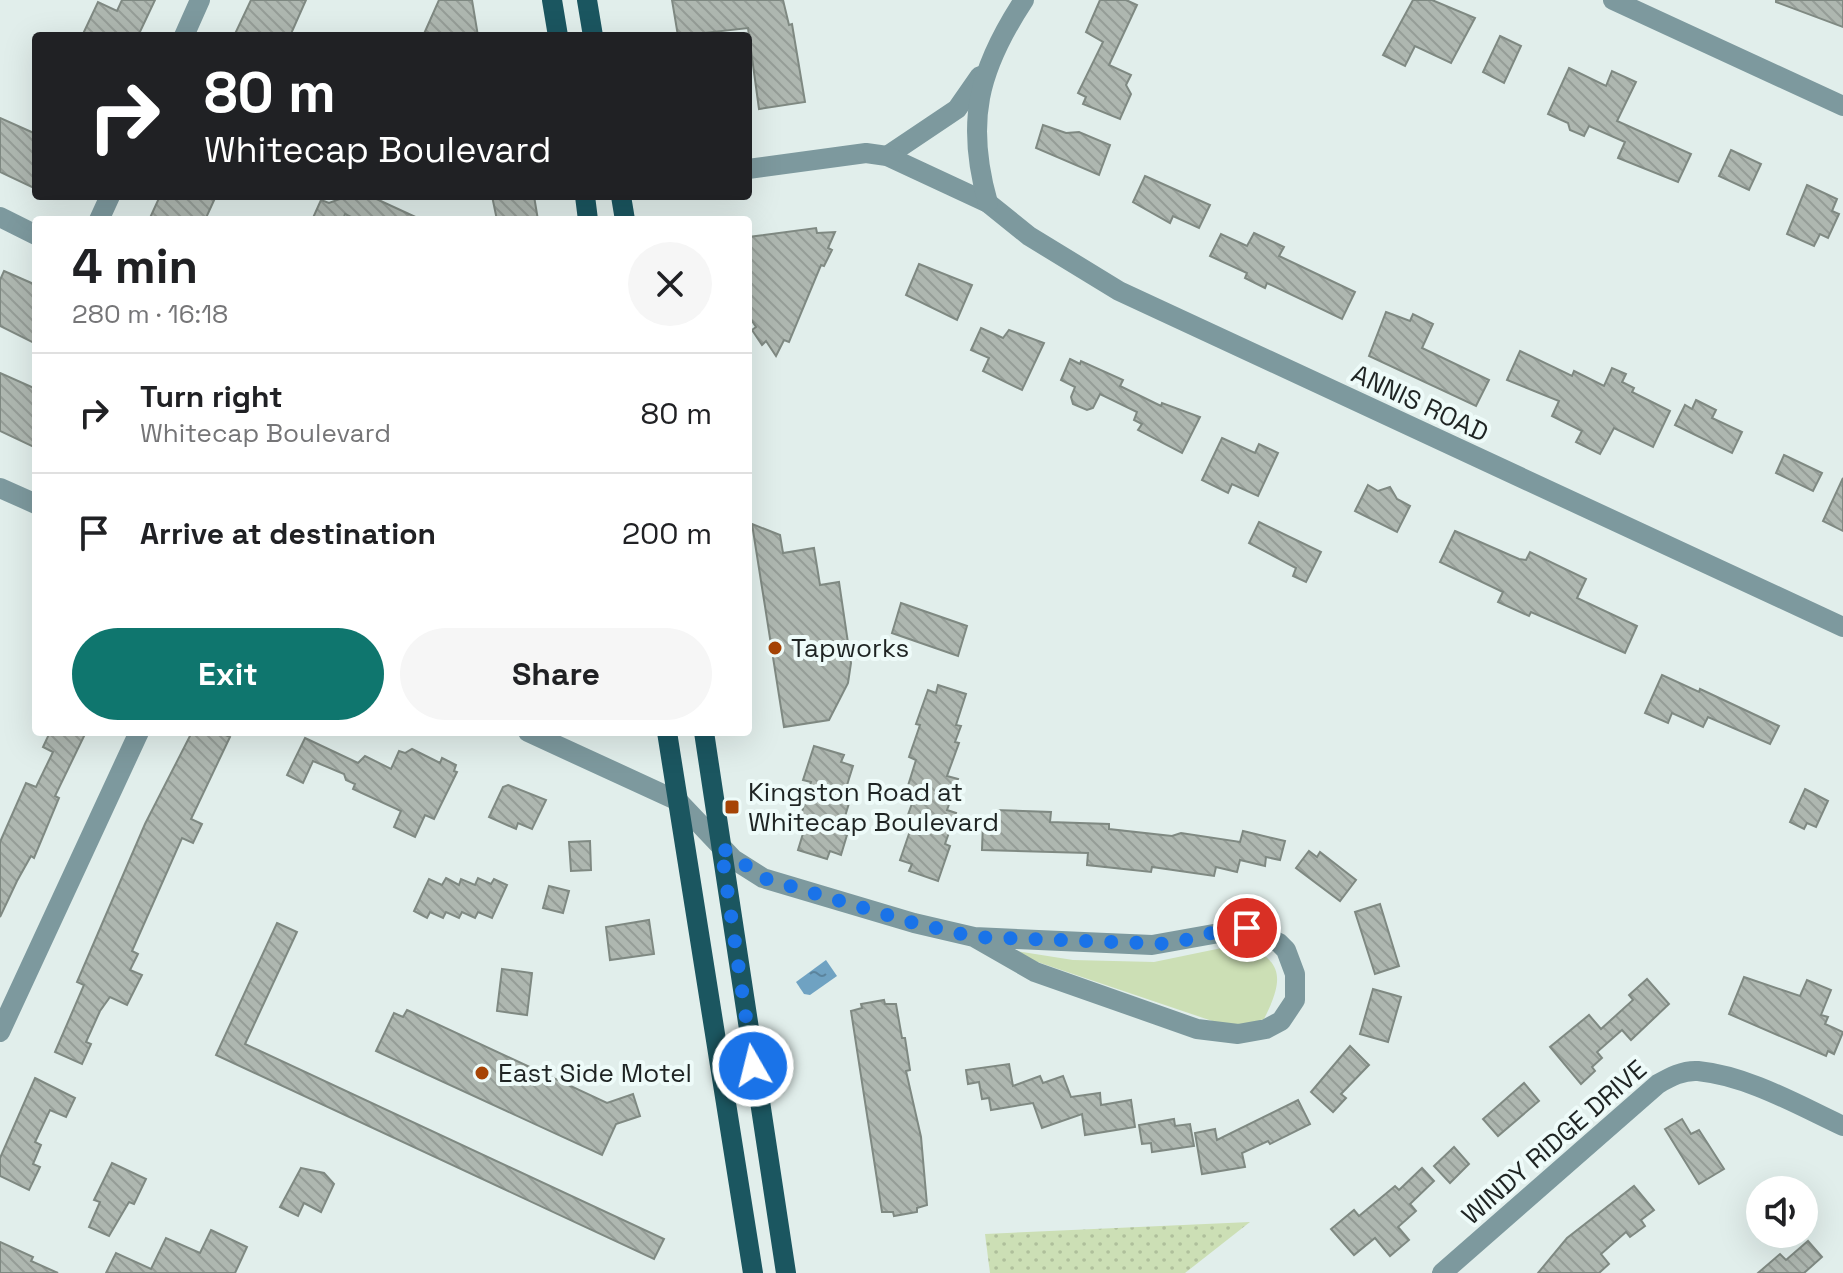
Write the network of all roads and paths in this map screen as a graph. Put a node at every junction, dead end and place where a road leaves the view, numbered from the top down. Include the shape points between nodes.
1 (200, 0) edge
2 (552, 0) edge
3 (587, 0) edge
4 (1024, 0) edge
5 (1613, 0) edge
6 (186, 32) edge
7 (557, 32) edge
8 (592, 32) edge
9 (987, 68) junction
10 (1843, 106) edge
11 (887, 156) junction
12 (752, 168) edge
13 (988, 203) junction
14 (0, 217) edge
15 (32, 233) edge
16 (0, 488) edge
17 (32, 502) edge
18 (1843, 627) edge
19 (137, 736) edge
20 (537, 736) edge
21 (668, 736) edge
22 (705, 736) edge
23 (678, 801) junction
24 (721, 847) junction
25 (974, 937) junction
26 (0, 1032) edge
27 (1843, 1126) edge
28 (753, 1273) edge
29 (786, 1273) edge
30 (1442, 1273) edge

1 - 6 street
2 - 7 main road
3 - 8 main road
4 - 9 street
5 - 10 street
9 - 11 street via 957,109
9 - 13 street via 976,151
11 - 12 street via 866,153
11 - 13 street, ANNIS ROAD
13 - 18 street, ANNIS ROAD via 1029,236 1119,291
14 - 15 street
16 - 17 street
19 - 26 street
20 - 23 street
21 - 23 main road
22 - 24 main road
23 - 24 street
23 - 28 main road
24 - 25 street via 763,878
24 - 29 main road
25 - 25 street via 1035,972 1197,1029 1238,1034 1266,1029 1281,1021 1295,1000 1295,974 1286,950 1247,928 1161,945
27 - 30 street, WINDY RIDGE DRIVE via 1727,1078 1697,1071 1677,1074 1658,1084

